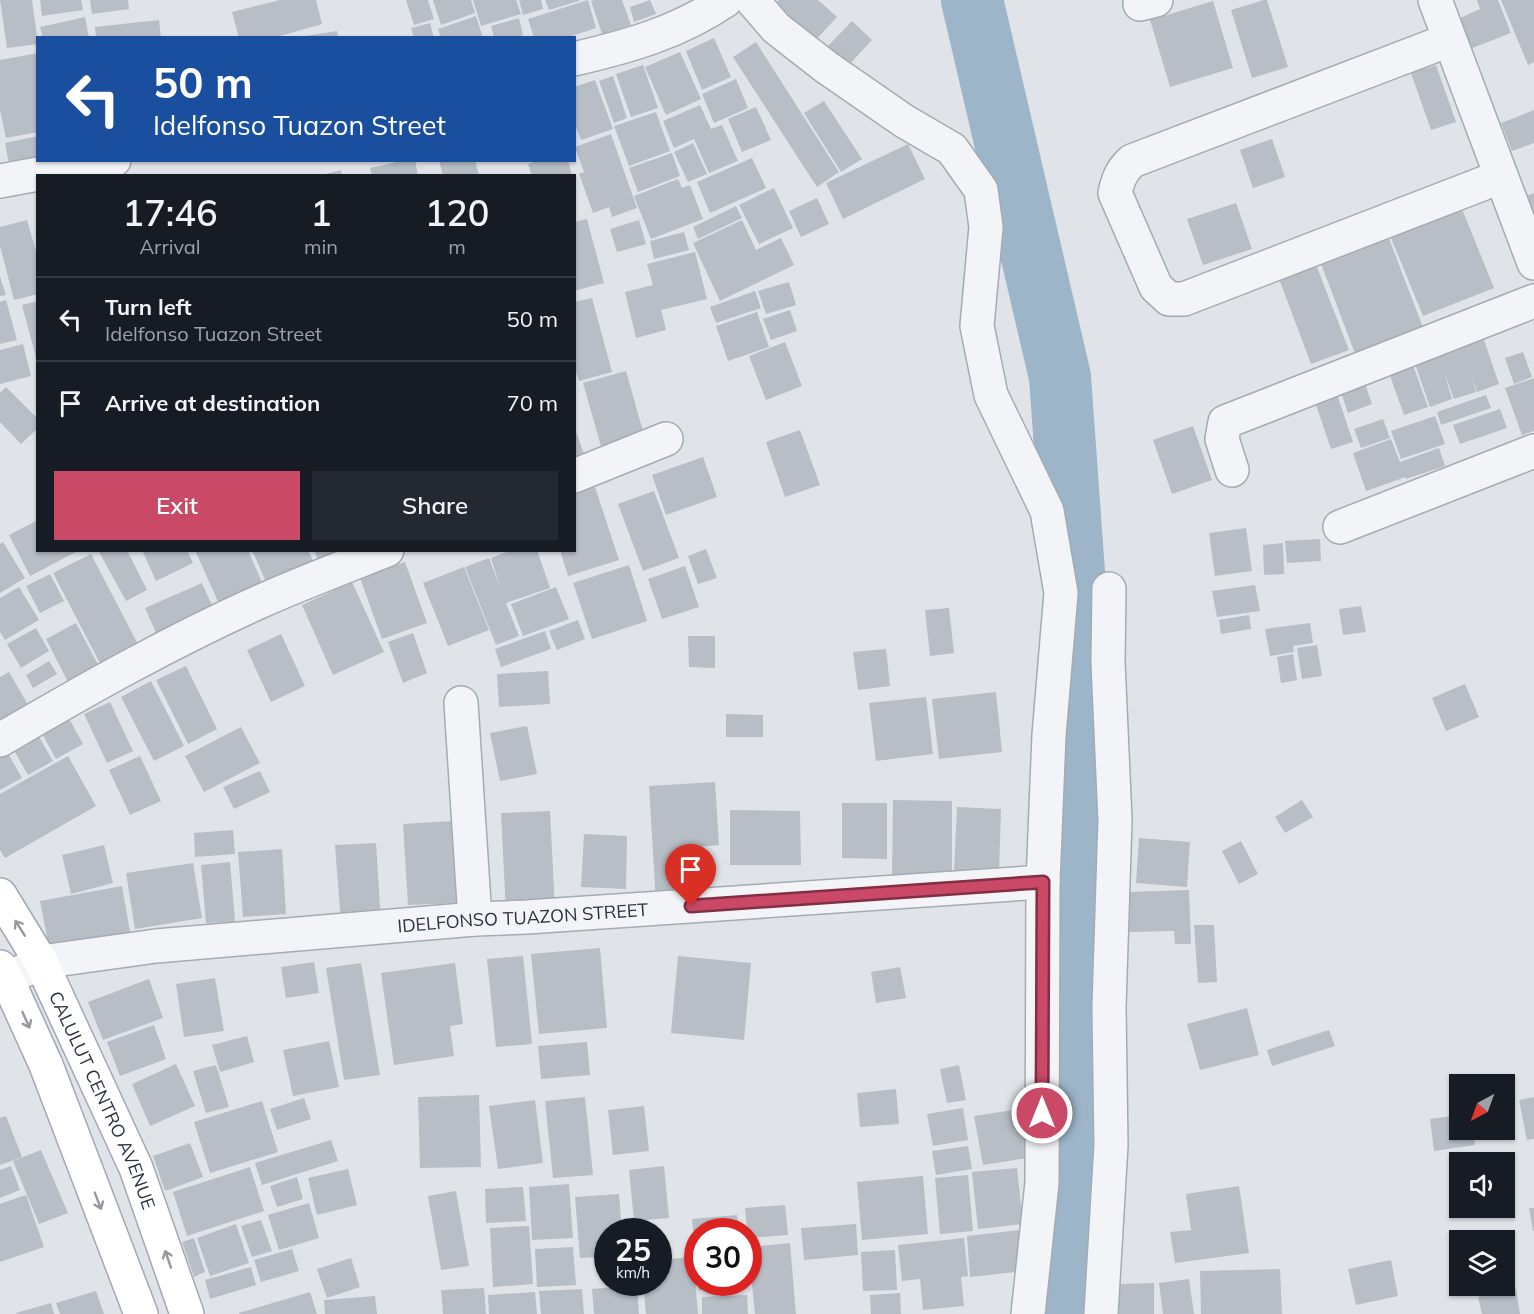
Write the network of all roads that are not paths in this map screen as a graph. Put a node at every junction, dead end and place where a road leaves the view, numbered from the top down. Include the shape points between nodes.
1 (726, 0) edge
2 (752, 0) edge
3 (1435, 0) edge
4 (1449, 40) junction
5 (576, 59) edge
6 (103, 162) edge
7 (36, 174) edge
8 (38, 174) edge
9 (1500, 177) junction
10 (0, 181) edge
11 (1534, 263) edge
12 (1534, 301) edge
13 (666, 439) dead end
14 (1534, 451) edge
15 (1232, 470) dead end
16 (576, 475) edge
17 (1341, 527) dead end
18 (382, 552) edge
19 (1108, 589) dead end
20 (461, 703) dead end
21 (0, 740) edge
22 (1043, 882) junction
23 (0, 895) edge
24 (475, 919) junction
25 (41, 962) junction
26 (4, 973) edge
27 (141, 1314) edge
28 (188, 1314) edge
29 (1028, 1314) edge
30 (1101, 1314) edge

1 - 5 street via 705,15 666,33
2 - 22 street via 776,28 826,67 952,149 981,190 986,227 977,326 991,395 1047,511 1061,593 1049,735
3 - 4 street
4 - 9 street
4 - 9 street via 1132,161 1117,180 1115,193 1156,287 1168,299 1184,299
6 - 8 street
7 - 10 street
9 - 11 street
12 - 15 street via 1225,422 1222,439
13 - 16 street
14 - 17 street
18 - 21 street via 260,601 115,672
19 - 30 street via 1115,820 1109,1006 1111,1145
20 - 24 street
22 - 24 street, IDELFONSO TUAZON STREET
22 - 29 street via 1042,1183
25 -> 23 main road, CALULUT CENTRO AVENUE
24 - 25 street, IDELFONSO TUAZON STREET via 156,946
25 - 26 street, IDELFONSO TUAZON STREET
28 -> 25 main road, CALULUT CENTRO AVENUE via 136,1168
26 -> 27 main road, CALULUT CENTRO AVENUE via 46,1065

